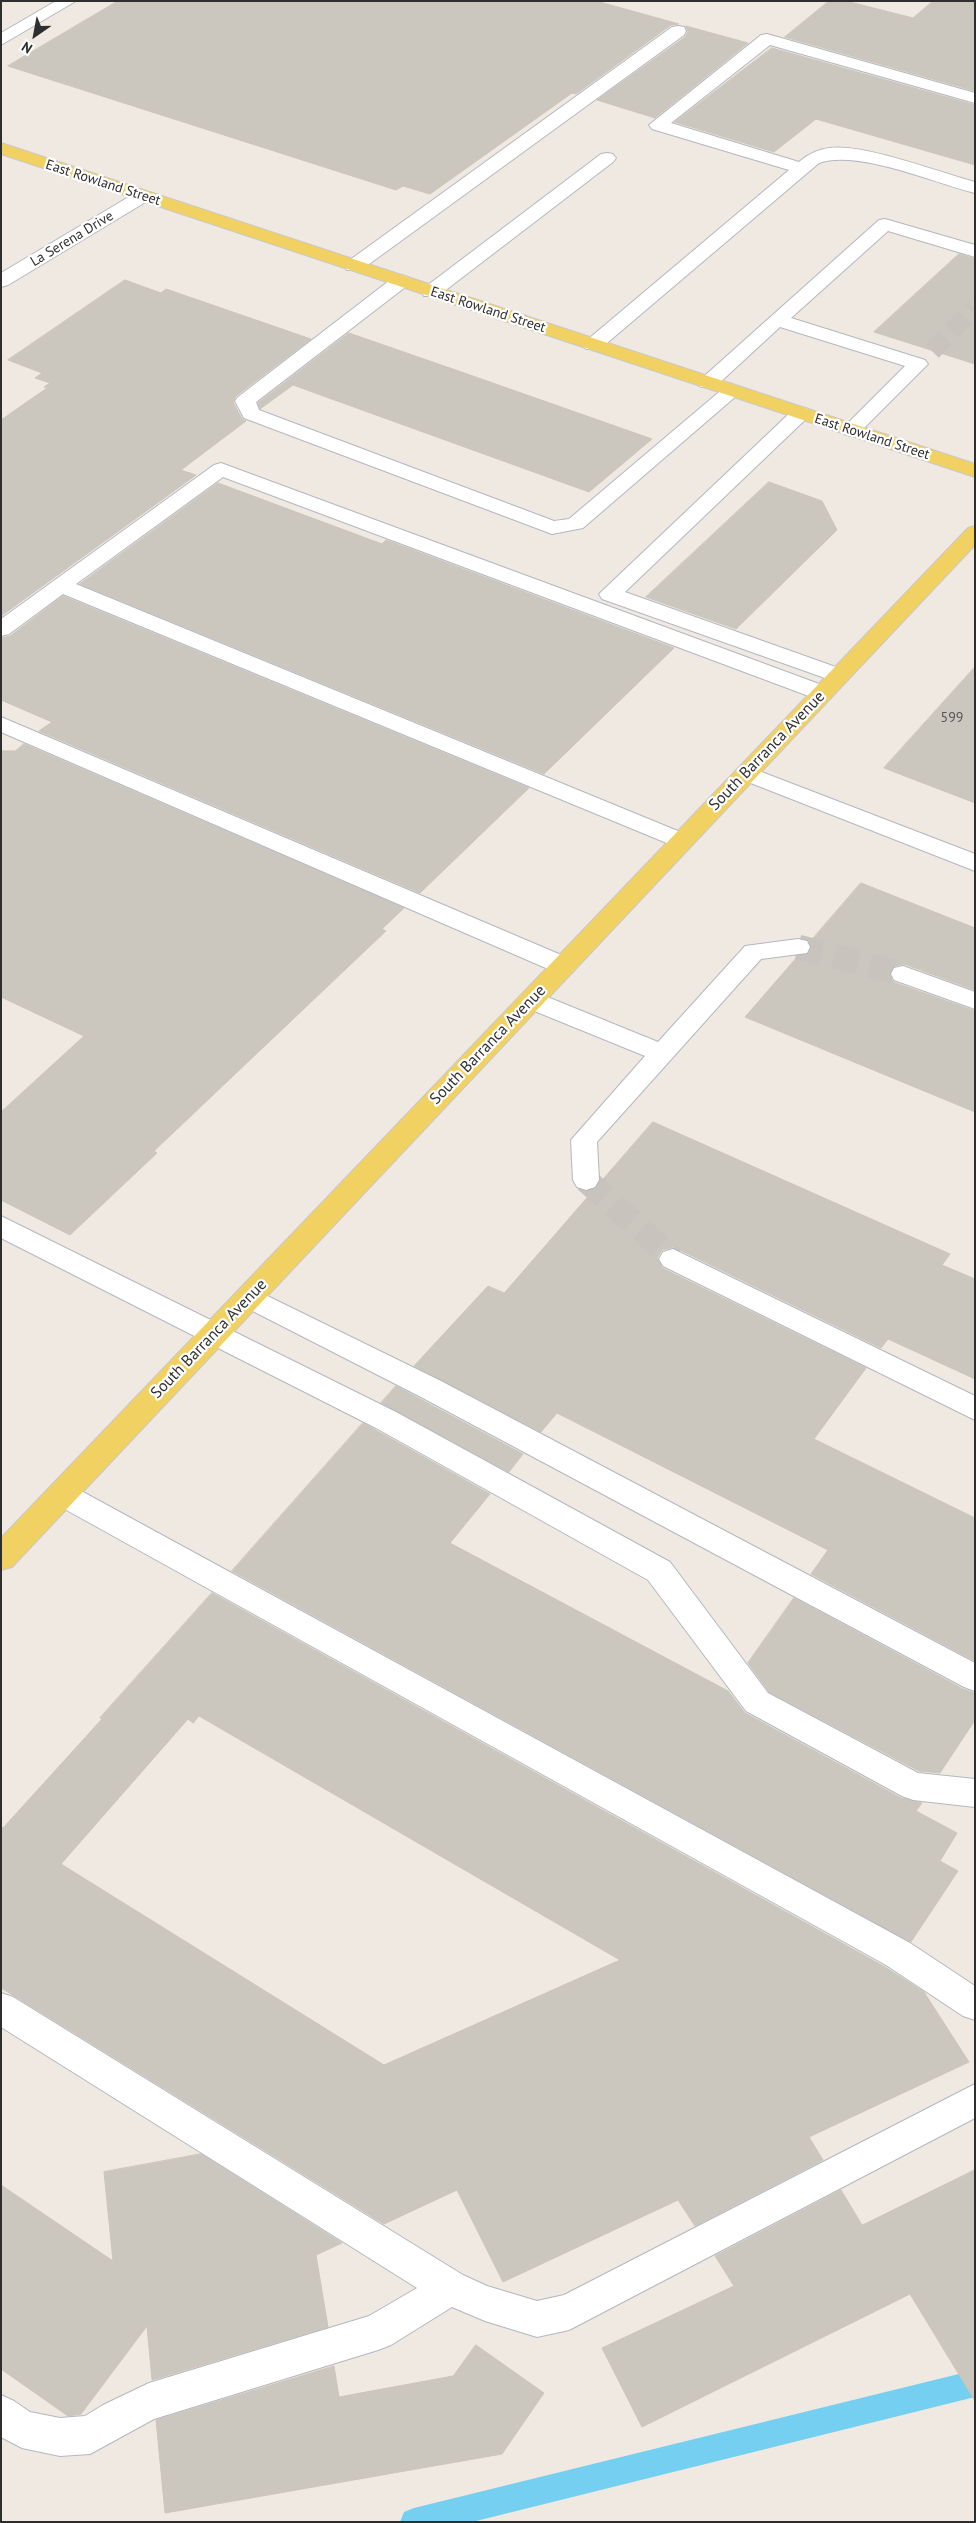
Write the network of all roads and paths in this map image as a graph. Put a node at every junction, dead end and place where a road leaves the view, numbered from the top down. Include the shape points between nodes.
1 (68, 1) edge
2 (678, 31) dead end
3 (1, 40) edge
4 (975, 98) edge
5 (1, 148) edge
6 (607, 158) dead end
7 (803, 168) junction
8 (975, 188) edge
9 (142, 196) junction
10 (975, 251) edge
11 (354, 266) junction
12 (1, 281) edge
13 (401, 282) junction
14 (431, 292) junction
15 (778, 320) junction
16 (593, 345) junction
17 (708, 382) junction
18 (732, 390) junction
19 (801, 414) junction
20 (851, 430) junction
21 (975, 471) edge
22 (975, 532) edge
23 (61, 586) junction
24 (1, 629) edge
25 (839, 676) junction
26 (822, 693) junction
27 (1, 724) edge
28 (746, 773) junction
29 (682, 841) junction
30 (975, 863) edge
31 (798, 947) tunnel mouth
32 (564, 966) junction
33 (903, 974) tunnel mouth
34 (532, 1000) junction
35 (975, 1002) edge
36 (662, 1053) junction
37 (586, 1180) tunnel mouth
38 (1, 1226) edge
39 (673, 1259) tunnel mouth
40 (249, 1297) junction
41 (215, 1333) junction
42 (975, 1409) edge
43 (62, 1494) junction
44 (1, 1558) edge
45 (975, 1678) edge
46 (975, 1792) edge
47 (975, 2005) edge
48 (1, 2008) edge
49 (975, 2100) edge
50 (450, 2288) junction
51 (1, 2414) edge

1 - 3 street
2 - 11 street
4 - 7 street via 767,39 658,124
5 - 9 main road, East Rowland Street
6 - 14 street
7 - 8 street via 813,159 830,153 860,155
7 - 16 street
9 - 11 main road, East Rowland Street
9 - 12 street, La Serena Drive
10 - 15 street via 885,224
11 - 13 main road, East Rowland Street
13 - 14 main road, East Rowland Street
13 - 18 street via 245,401 251,414 552,528 576,524
14 - 16 main road, East Rowland Street
15 - 17 street
15 - 20 street via 925,357
16 - 17 main road, East Rowland Street
17 - 18 main road, East Rowland Street
18 - 19 main road, East Rowland Street
19 - 20 main road, East Rowland Street
19 - 25 street via 610,594
20 - 21 main road, East Rowland Street
22 - 25 main road, South Barranca Avenue
23 - 24 street
23 - 26 street via 221,469
23 - 29 street
25 - 26 main road, South Barranca Avenue
26 - 28 main road, South Barranca Avenue
27 - 32 street
28 - 29 main road, South Barranca Avenue
28 - 30 street
29 - 32 main road, South Barranca Avenue
31 - 36 street via 754,952
32 - 34 main road, South Barranca Avenue
33 - 35 street
34 - 36 street
34 - 40 main road, South Barranca Avenue
36 - 37 street via 584,1140
38 - 41 street
39 - 42 street
40 - 41 main road, South Barranca Avenue
40 - 45 street via 431,1389
41 - 43 main road, South Barranca Avenue
41 - 46 street via 386,1420 660,1571 757,1702 913,1786
43 - 44 main road, South Barranca Avenue
43 - 47 street via 898,1954
48 - 50 street
49 - 50 street via 569,2312 537,2319 485,2304
50 - 51 street via 378,2332 149,2402 90,2435 60,2437 22,2429

